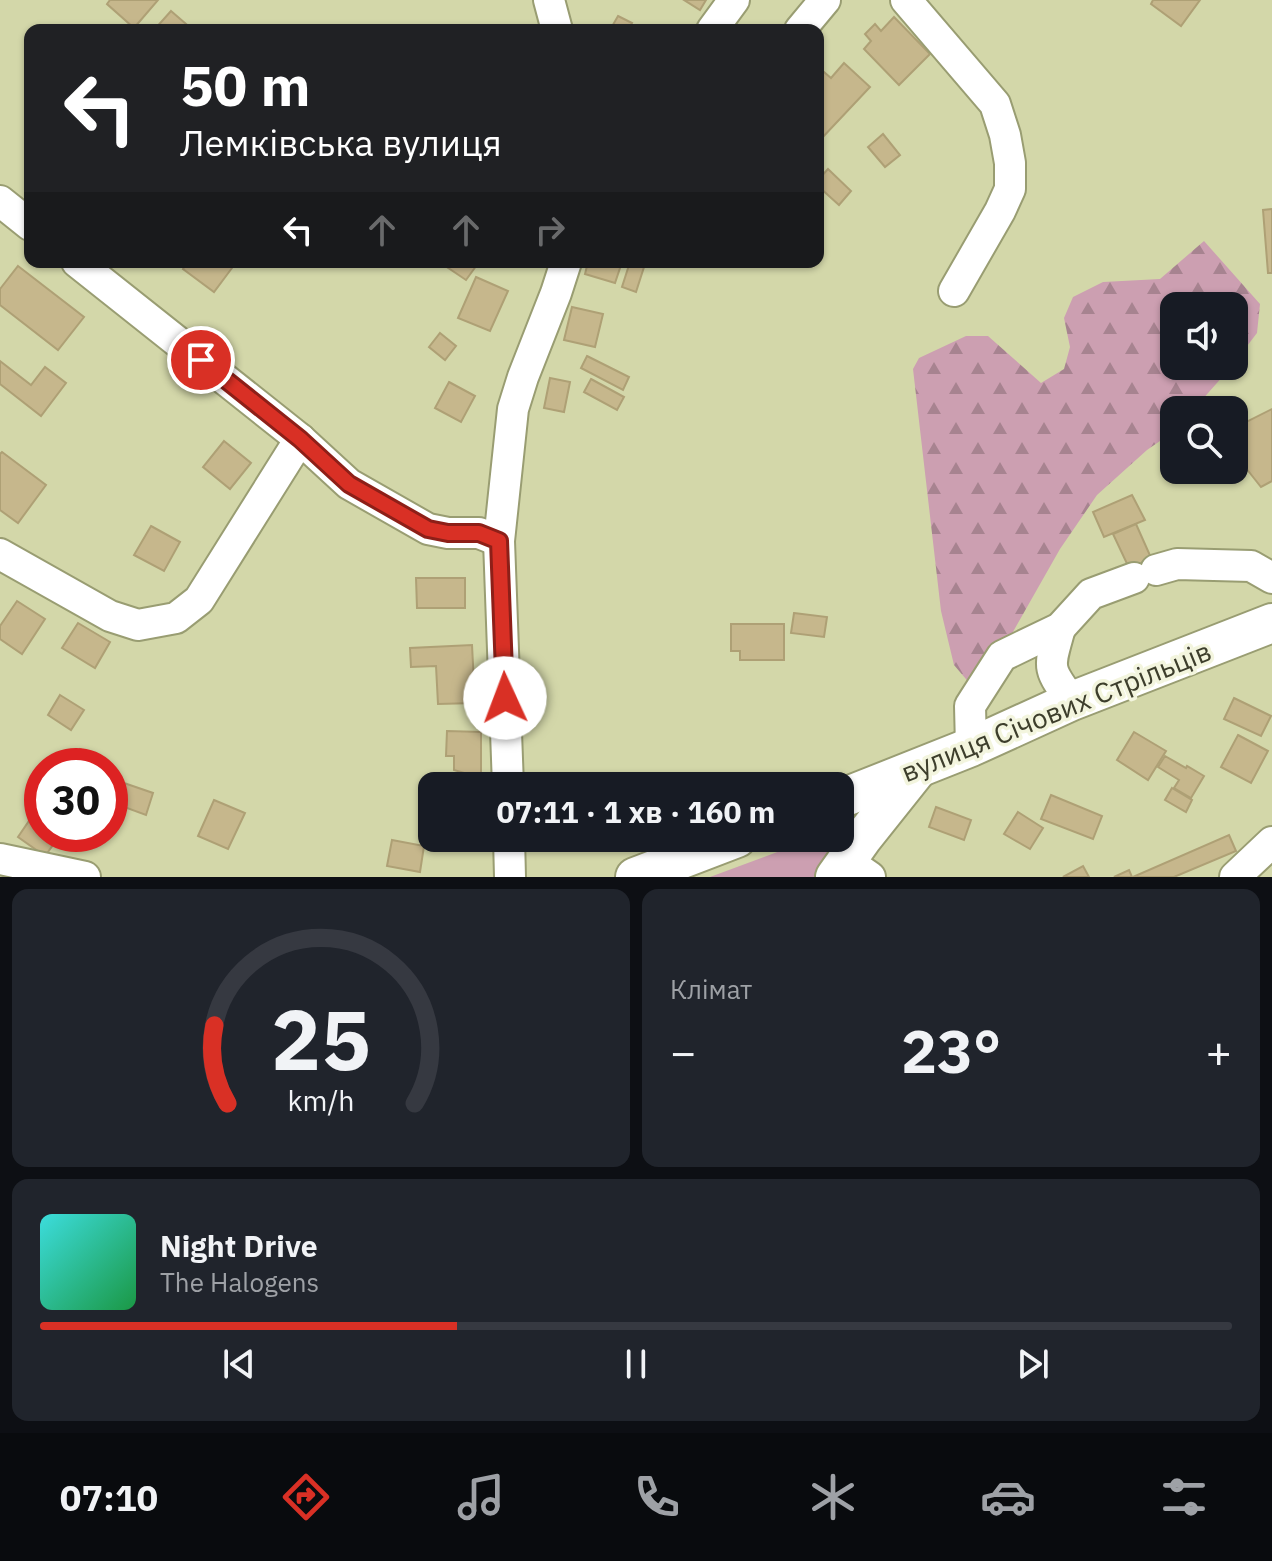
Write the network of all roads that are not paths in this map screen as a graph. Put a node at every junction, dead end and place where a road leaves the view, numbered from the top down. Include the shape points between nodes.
1 (549, 0) edge
2 (734, 0) edge
3 (825, 0) edge
4 (906, 0) edge
5 (555, 24) edge
6 (716, 24) edge
7 (805, 24) edge
8 (0, 201) edge
9 (24, 220) edge
10 (85, 268) edge
11 (564, 268) edge
12 (954, 291) dead end
13 (300, 439) junction
14 (499, 541) junction
15 (0, 554) edge
16 (1272, 578) edge
17 (1272, 623) edge
18 (1060, 628) junction
19 (1072, 701) junction
20 (971, 747) junction
21 (918, 768) junction
22 (507, 772) edge
23 (854, 793) edge
24 (1272, 842) edge
25 (509, 852) edge
26 (700, 852) edge
27 (851, 853) edge
28 (0, 859) edge
29 (85, 877) edge
30 (510, 877) edge
31 (635, 877) edge
32 (1235, 877) edge

1 - 5 street
2 - 6 street
3 - 7 street
4 - 12 street via 995,104 1010,163 1010,189
8 - 9 street
10 - 13 street
11 - 14 street via 513,409
13 - 14 street via 349,484 428,529 479,533
13 - 15 street via 199,600 176,618 138,625 110,616
14 - 22 street
16 - 18 street via 1251,566 1177,564 1091,594
17 - 19 main road, вулиця Січових Стрільців
18 - 19 street via 1050,663
18 - 20 street via 1002,656 970,706
19 - 20 main road, вулиця Січових Стрільців
20 - 21 main road, вулиця Січових Стрільців
21 - 23 main road, вулиця Січових Стрільців
21 - 27 main road
24 - 32 street
25 - 30 street
26 - 31 main road
28 - 29 street

